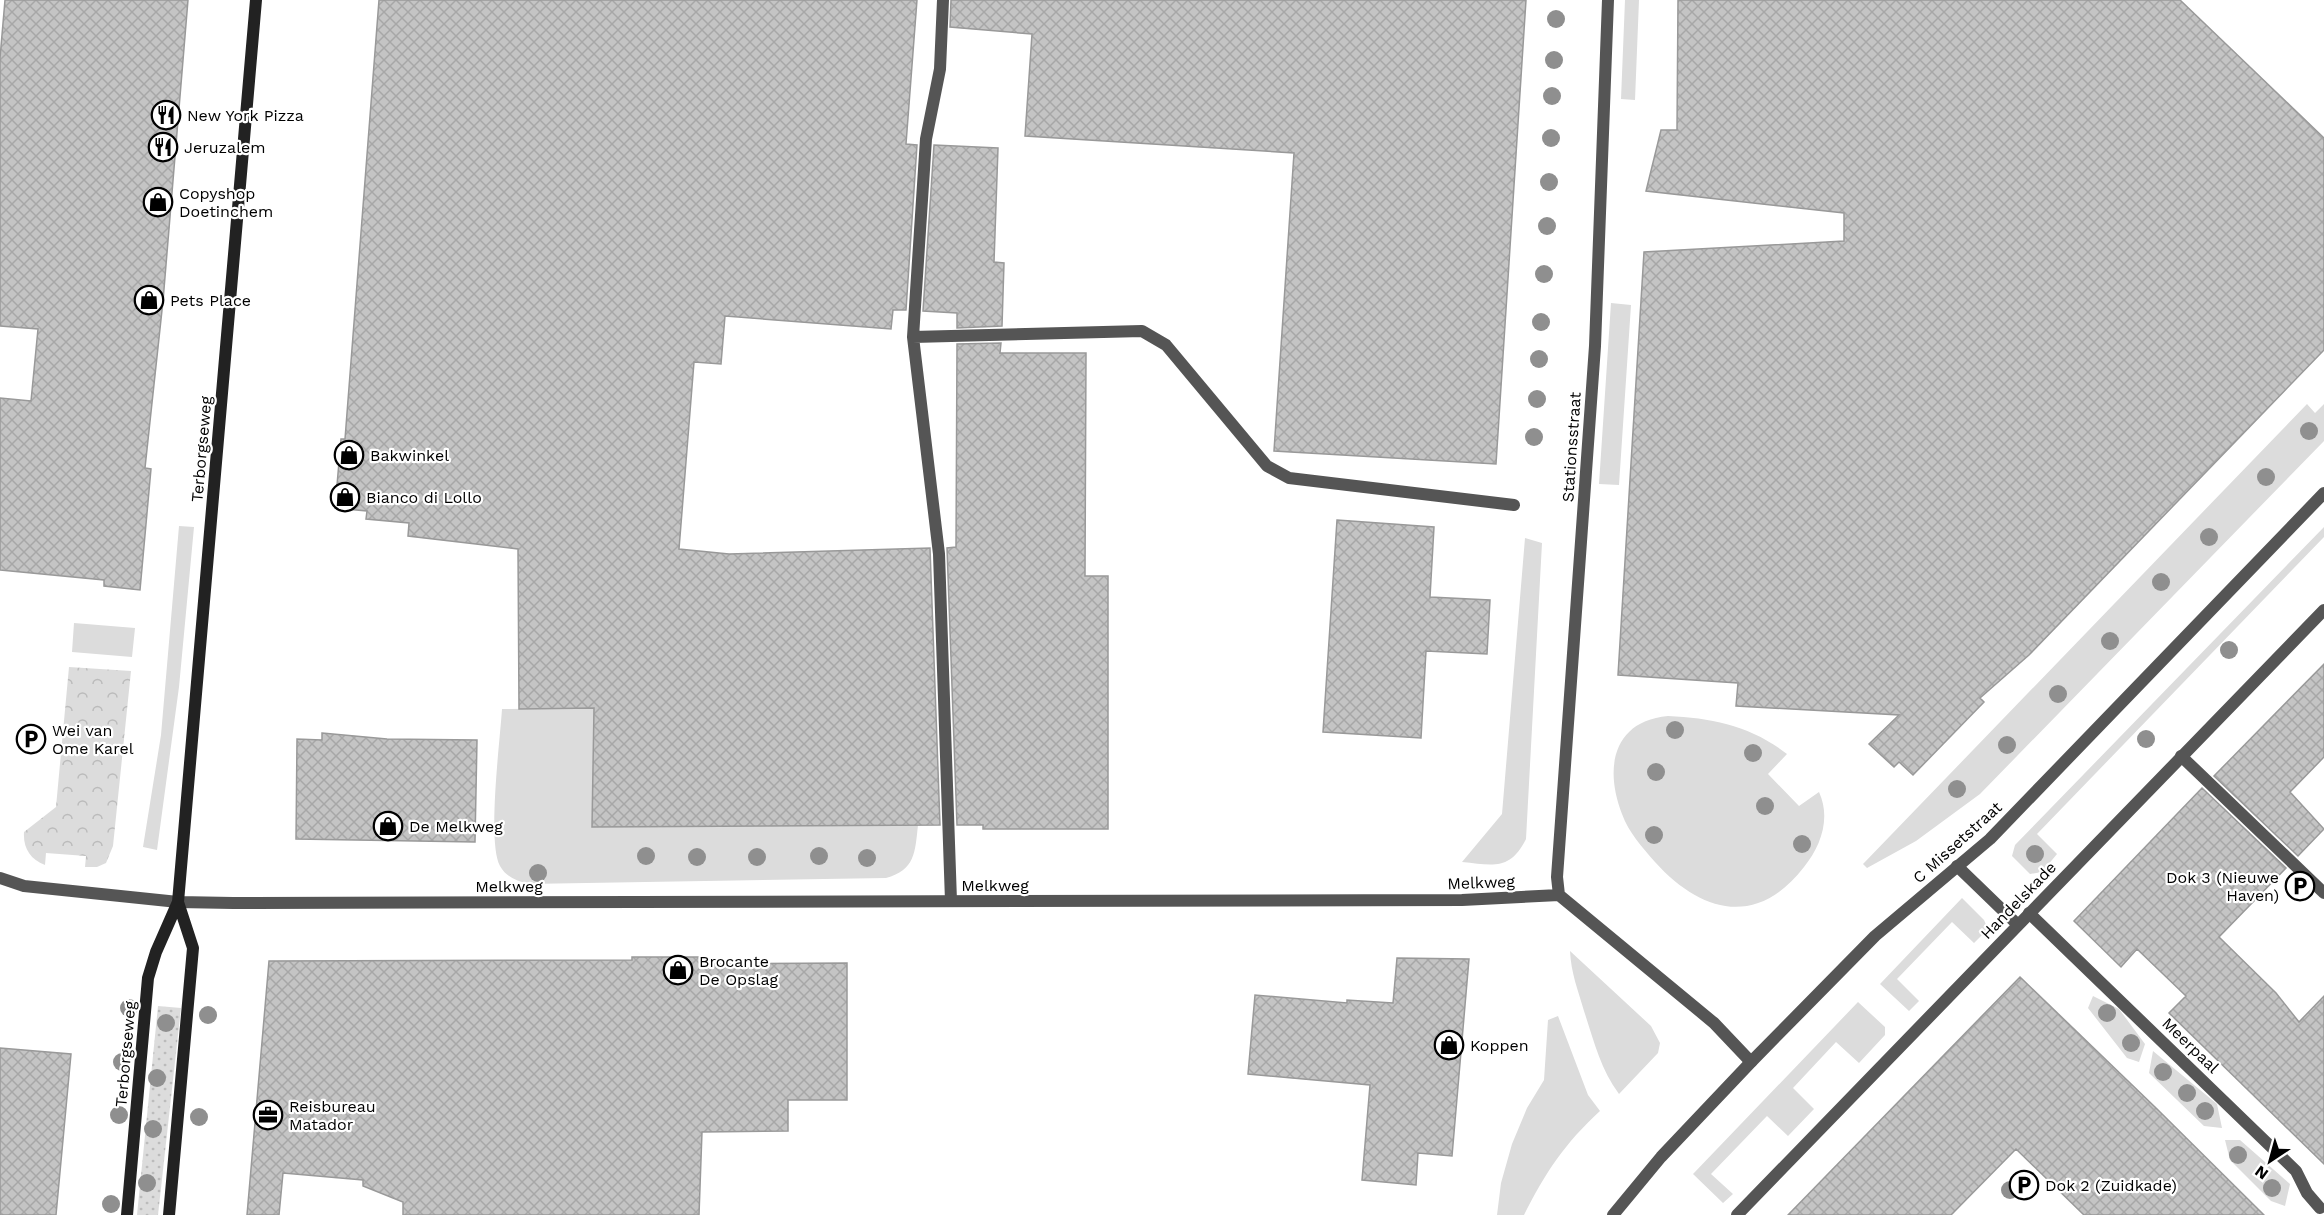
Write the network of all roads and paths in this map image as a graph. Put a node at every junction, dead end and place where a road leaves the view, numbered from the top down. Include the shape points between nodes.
1 (256, 0) edge
2 (943, 0) edge
3 (1608, 0) edge
4 (913, 337) junction
5 (2324, 493) edge
6 (1514, 505) dead end
7 (2324, 610) edge
8 (2181, 756) junction
9 (1957, 867) junction
10 (0, 878) edge
11 (2324, 893) edge
12 (1559, 895) junction
13 (951, 901) junction
14 (178, 902) junction
15 (2029, 913) junction
16 (2018, 925) junction
17 (1751, 1062) junction
18 (2319, 1209) edge
19 (127, 1215) edge
20 (169, 1215) edge
21 (1613, 1215) edge
22 (1737, 1215) edge

1 - 14 main road, Terborgseweg
2 - 4 street via 940,69 926,139
3 - 12 street, Stationsstraat via 1595,346 1557,877
4 - 6 street via 1142,331 1166,345 1267,466 1289,478
4 - 13 street via 939,554
5 - 9 street, C Missetstraat via 1990,839
7 - 8 street, Handelskade
8 - 11 street
8 - 15 street, Handelskade
9 - 16 street
9 - 17 street, C Missetstraat via 1875,936
10 - 14 street via 24,886
12 - 13 street, Melkweg via 1462,900
12 - 17 street via 1714,1023
13 - 14 street, Melkweg
14 - 19 main road, Terborgseweg via 148,978
14 - 20 main road, Terborgseweg via 193,948
15 - 16 street, Handelskade
15 - 18 street, Meerpaal via 2296,1171
16 - 22 street, Handelskade
17 - 21 street, C Missetstraat via 1661,1157

